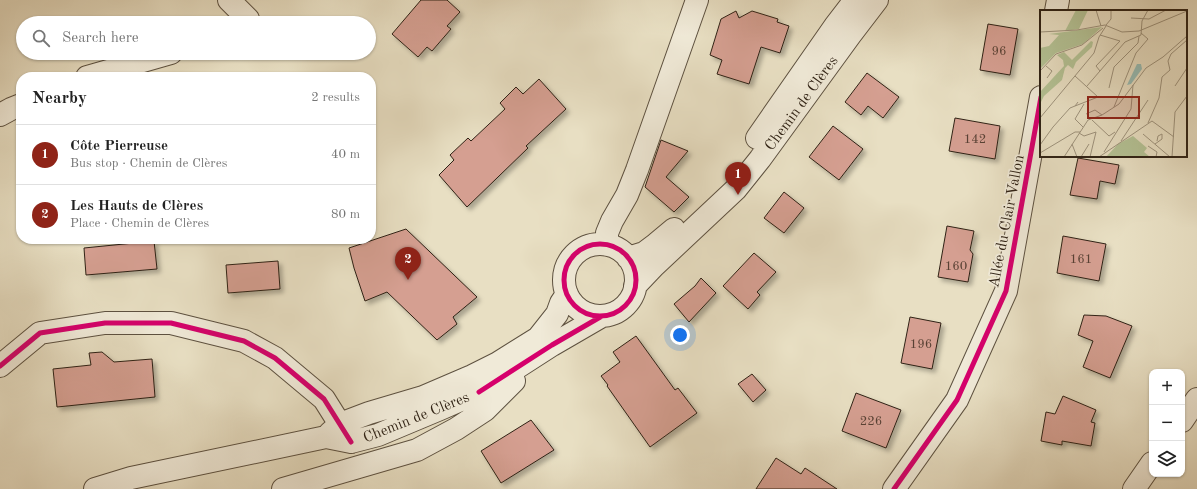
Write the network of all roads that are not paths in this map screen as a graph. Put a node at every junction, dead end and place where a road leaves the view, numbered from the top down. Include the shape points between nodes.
1 (229, 0) edge
2 (697, 0) edge
3 (855, 0) edge
4 (877, 0) edge
5 (1058, 0) edge
6 (1056, 10) edge
7 (242, 16) edge
8 (147, 60) edge
9 (105, 72) edge
10 (1040, 103) edge
11 (16, 108) edge
12 (0, 116) edge
13 (607, 245) junction
14 (628, 258) junction
15 (635, 286) junction
16 (567, 294) junction
17 (602, 316) junction
18 (0, 366) edge
19 (514, 381) dead end
20 (1197, 399) edge
21 (1185, 417) edge
22 (333, 430) junction
23 (1149, 467) edge
24 (95, 489) edge
25 (283, 489) edge
26 (894, 489) edge
27 (1134, 489) edge

1 - 7 street
2 - 13 street via 637,170 607,233
3 - 14 street, Chemin de Clères via 726,181 708,200 656,244
4 - 15 street, Chemin de Clères via 736,189
5 - 6 street
8 - 9 street
10 - 26 street, Allée du Clair Vallon via 1006,291 957,400
11 - 12 street
13 - 14 street
13 - 16 street via 594,245 582,249 572,257 564,281
14 - 15 street via 635,274
15 - 17 street via 627,304 620,310
16 - 17 street via 581,310 591,315
16 - 22 street, Chemin de Clères via 557,314 538,338 498,363 423,398 369,413
17 - 22 street, Chemin de Clères via 479,392 378,435 352,442
18 - 22 street, Chemin de Clères via 40,333 105,323 171,323 244,342 275,358 324,399
19 - 25 street via 485,410 417,450
20 - 21 street
22 - 24 street, Chemin de Clères via 131,478
23 - 27 street

